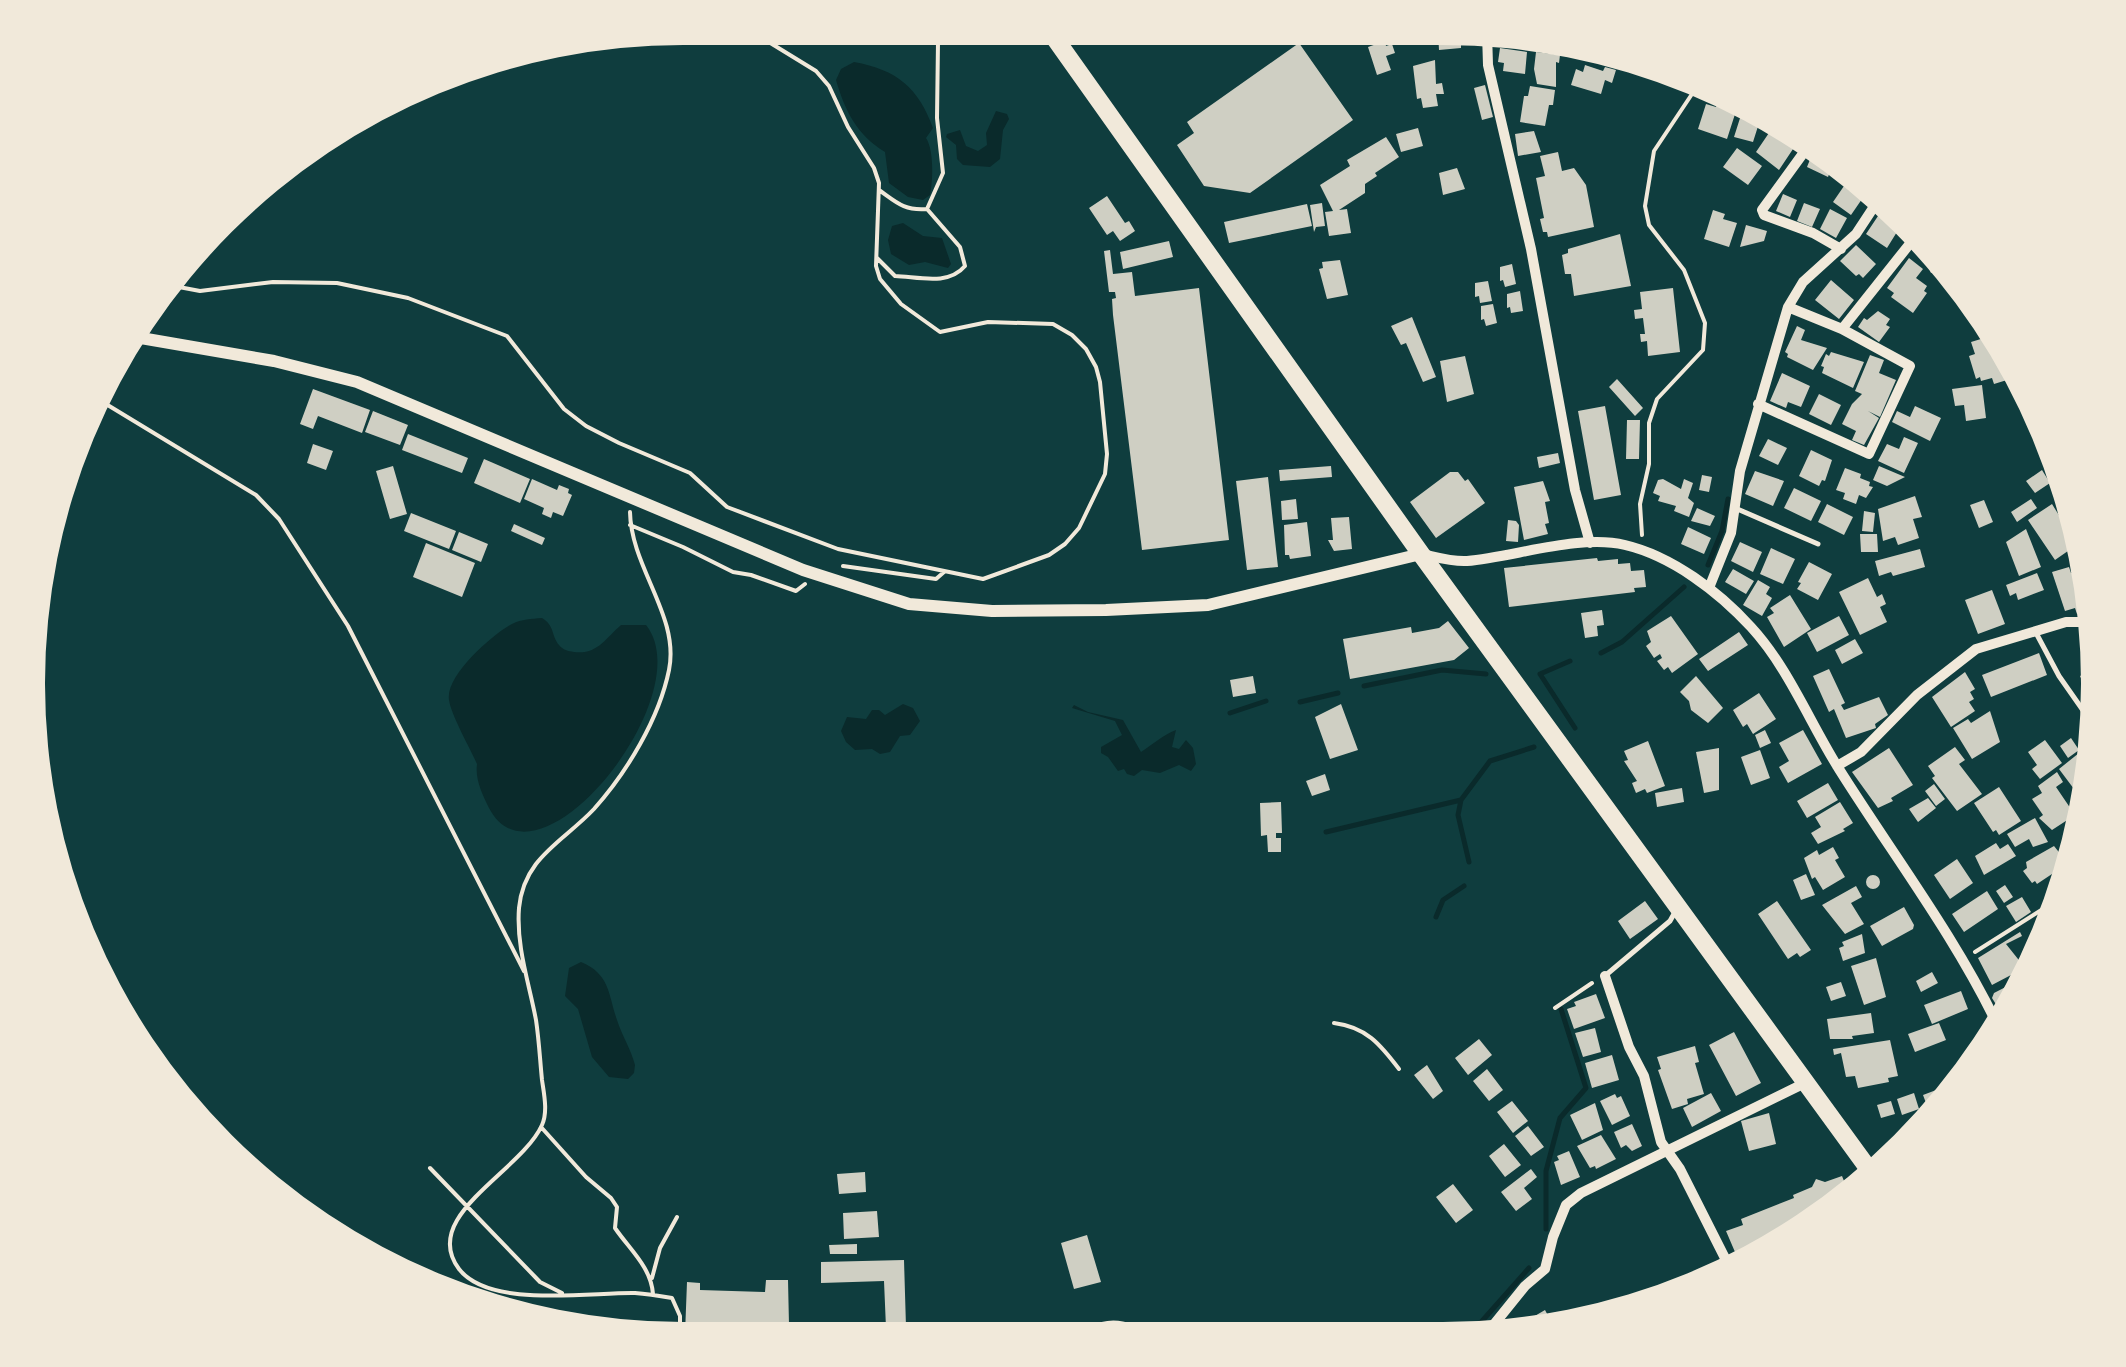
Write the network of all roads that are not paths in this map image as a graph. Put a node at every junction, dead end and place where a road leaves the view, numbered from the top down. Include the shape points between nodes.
1 (1060, 45) edge
2 (1487, 46) edge
3 (1801, 156) edge
4 (1871, 211) edge
5 (1908, 247) edge
6 (1841, 249) junction
7 (1788, 306) junction
8 (1842, 329) junction
9 (147, 338) edge
10 (1758, 404) junction
11 (1735, 508) junction
12 (1590, 543) junction
13 (1818, 544) dead end
14 (1421, 554) junction
15 (1710, 588) junction
16 (2078, 622) edge
17 (2035, 630) junction
18 (2080, 707) edge
19 (1837, 766) junction
20 (1679, 905) junction
21 (1605, 976) joint
22 (1990, 1011) edge
23 (1805, 1084) junction
24 (1666, 1150) junction
25 (1864, 1164) edge
26 (1724, 1256) edge
27 (1498, 1320) edge

1 - 14 highway
2 - 12 street
3 - 6 street via 1764,215
4 - 6 street
5 - 8 street
6 - 7 street
7 - 8 street
7 - 10 street
8 - 10 street via 1910,366 1869,454
9 - 14 street via 357,382 803,570 909,604 992,611 1208,604
10 - 11 street
11 - 13 lane
11 - 15 street
12 - 14 street via 1462,562
12 - 15 street via 1644,550
14 - 20 highway
15 - 19 street via 1752,628
16 - 17 street
17 - 18 lane
17 - 19 street via 1976,649
19 - 22 street
20 - 21 lane
20 - 23 highway
21 - 24 street
23 - 24 street
23 - 25 highway
24 - 26 street
24 - 27 street via 1566,1205 1546,1269

